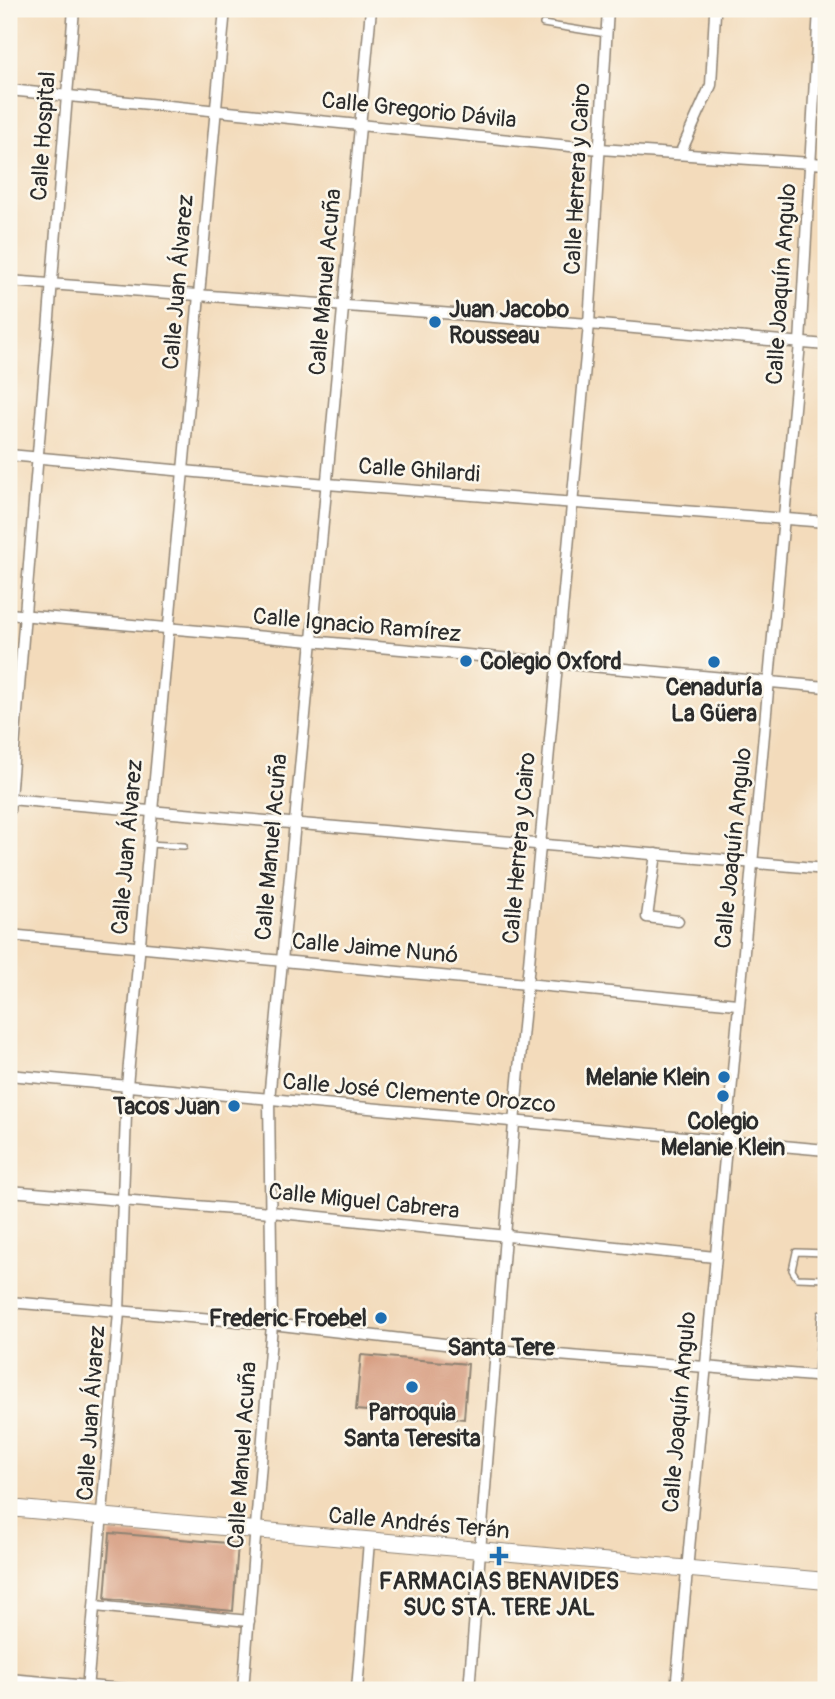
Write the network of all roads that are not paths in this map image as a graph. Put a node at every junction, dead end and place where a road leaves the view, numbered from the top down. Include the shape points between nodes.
1 (74, 9) edge
2 (225, 9) edge
3 (371, 9) edge
4 (608, 9) edge
5 (819, 9) edge
6 (715, 13) dead end
7 (543, 24) dead end
8 (606, 34) junction
9 (9, 90) edge
10 (67, 96) junction
11 (215, 109) junction
12 (360, 125) junction
13 (600, 149) junction
14 (680, 154) junction
15 (810, 163) junction
16 (826, 164) edge
17 (9, 281) edge
18 (53, 284) junction
19 (199, 294) junction
20 (343, 305) junction
21 (589, 324) junction
22 (800, 342) junction
23 (826, 345) edge
24 (9, 455) edge
25 (37, 458) junction
26 (180, 471) junction
27 (327, 484) junction
28 (574, 502) junction
29 (785, 520) junction
30 (826, 522) edge
31 (9, 614) edge
32 (25, 615) junction
33 (168, 628) junction
34 (312, 642) junction
35 (557, 664) junction
36 (771, 683) junction
37 (826, 687) edge
38 (9, 799) edge
39 (151, 810) junction
40 (9, 811) edge
41 (294, 823) junction
42 (148, 844) junction
43 (541, 844) junction
44 (184, 846) dead end
45 (656, 854) junction
46 (753, 862) junction
47 (826, 869) edge
48 (678, 921) dead end
49 (9, 935) edge
50 (139, 947) junction
51 (282, 961) junction
52 (528, 983) junction
53 (737, 1004) junction
54 (9, 1075) edge
55 (127, 1086) junction
56 (269, 1100) junction
57 (514, 1123) junction
58 (725, 1141) junction
59 (826, 1150) edge
60 (9, 1191) edge
61 (121, 1201) junction
62 (271, 1212) junction
63 (505, 1237) junction
64 (826, 1253) edge
65 (715, 1256) junction
66 (826, 1279) edge
67 (9, 1301) edge
68 (119, 1312) junction
69 (821, 1314) dead end
70 (272, 1324) junction
71 (496, 1350) junction
72 (704, 1369) junction
73 (821, 1377) edge
74 (9, 1508) edge
75 (104, 1517) junction
76 (258, 1531) junction
77 (369, 1541) junction
78 (480, 1552) junction
79 (686, 1570) junction
80 (826, 1581) edge
81 (95, 1606) junction
82 (249, 1621) junction
83 (9, 1679) edge
84 (88, 1688) edge
85 (134, 1690) edge
86 (243, 1690) edge
87 (357, 1690) edge
88 (469, 1690) edge
89 (676, 1690) edge

1 - 10 street, Calle Hospital
2 - 11 street, Calle Juan Álvarez
3 - 12 street, Calle Manuel Acuña
4 - 8 street, Calle Herrera y Cairo
5 - 15 street, Calle Joaquín Angulo
6 - 14 street via 711,85
7 - 8 lane
8 - 13 street, Calle Herrera y Cairo
9 - 10 street, Calle Gregorio Dávila
10 - 11 street, Calle Gregorio Dávila
10 - 18 street, Calle Hospital
11 - 12 street, Calle Gregorio Dávila
11 - 19 street, Calle Juan Álvarez
12 - 13 street, Calle Gregorio Dávila
12 - 20 street, Calle Manuel Acuña
13 - 14 street, Calle Gregorio Dávila
13 - 21 street, Calle Herrera y Cairo
14 - 15 street, Calle Gregorio Dávila
15 - 16 street, Calle Gregorio Dávila
15 - 22 street, Calle Joaquín Angulo
17 - 18 street
18 - 19 street
18 - 25 street, Calle Hospital
19 - 20 street
19 - 26 street, Calle Juan Álvarez
20 - 21 street
20 - 27 street, Calle Manuel Acuña
21 - 22 street
21 - 28 street, Calle Herrera y Cairo
22 - 23 street
22 - 29 street, Calle Joaquín Angulo
24 - 25 street, Calle Ghilardi
25 - 26 street, Calle Ghilardi
25 - 32 street, Calle Hospital
26 - 27 street, Calle Ghilardi
26 - 33 street, Calle Juan Álvarez
27 - 28 street, Calle Ghilardi
27 - 34 street, Calle Manuel Acuña
28 - 29 street, Calle Ghilardi
28 - 35 street, Calle Herrera y Cairo
29 - 30 street, Calle Ghilardi
29 - 36 street, Calle Joaquín Angulo
31 - 32 street, Calle Ignacio Ramírez
32 - 33 street, Calle Ignacio Ramírez
32 - 38 street, Calle Hospital
33 - 34 street, Calle Ignacio Ramírez
33 - 39 street, Calle Juan Álvarez
34 - 35 street, Calle Ignacio Ramírez
34 - 41 street, Calle Manuel Acuña
35 - 36 street, Calle Ignacio Ramírez
35 - 43 street, Calle Herrera y Cairo
36 - 37 street, Calle Ignacio Ramírez
36 - 46 street, Calle Joaquín Angulo
38 - 39 street
38 - 40 street, Calle Hospital
39 - 41 street
39 - 42 street, Calle Juan Álvarez
41 - 43 street
41 - 51 street, Calle Manuel Acuña
42 - 44 lane
42 - 50 street, Calle Juan Álvarez
43 - 45 street
43 - 52 street, Calle Herrera y Cairo
45 - 46 street
45 - 48 street via 647,917
46 - 47 street
46 - 53 street, Calle Joaquín Angulo
49 - 50 street, Calle Jaime Nunó
50 - 51 street, Calle Jaime Nunó
50 - 55 street, Calle Juan Álvarez
51 - 52 street, Calle Jaime Nunó
51 - 56 street, Calle Manuel Acuña
52 - 53 street, Calle Jaime Nunó
52 - 57 street, Calle Herrera y Cairo
53 - 58 street, Calle Joaquín Angulo
54 - 55 street, Calle José Clemente Orozco
55 - 56 street, Calle José Clemente Orozco
55 - 61 street, Calle Juan Álvarez
56 - 57 street, Calle José Clemente Orozco
56 - 62 street, Calle Manuel Acuña
57 - 58 street, Calle José Clemente Orozco
57 - 63 street, Calle Herrera y Cairo
58 - 59 street, Calle José Clemente Orozco
58 - 65 street, Calle Joaquín Angulo
60 - 61 street, Calle Miguel Cabrera
61 - 62 street, Calle Miguel Cabrera
61 - 68 street, Calle Juan Álvarez
62 - 63 street, Calle Miguel Cabrera
62 - 70 street, Calle Manuel Acuña
63 - 65 street, Calle Miguel Cabrera
63 - 71 street, Calle Herrera y Cairo
64 - 66 lane via 796,1252 792,1270 797,1278
65 - 72 street, Calle Joaquín Angulo
67 - 68 street
68 - 70 street
68 - 75 street, Calle Juan Álvarez
69 - 73 lane
70 - 71 street
70 - 76 street, Calle Manuel Acuña
71 - 72 street
71 - 78 street, Calle Herrera y Cairo
72 - 73 street
72 - 79 street, Calle Joaquín Angulo
74 - 75 street, Calle Andrés Terán
75 - 76 street, Calle Andrés Terán
75 - 81 street, Calle Juan Álvarez
76 - 77 street, Calle Andrés Terán
76 - 82 street, Calle Manuel Acuña
77 - 78 street, Calle Andrés Terán
77 - 87 street
78 - 79 street, Calle Andrés Terán
78 - 88 street, Calle Herrera y Cairo
79 - 80 street, Calle Andrés Terán
79 - 89 street, Calle Joaquín Angulo
81 - 82 street
81 - 84 street, Calle Juan Álvarez
82 - 86 street, Calle Manuel Acuña
83 - 84 street
84 - 85 street

